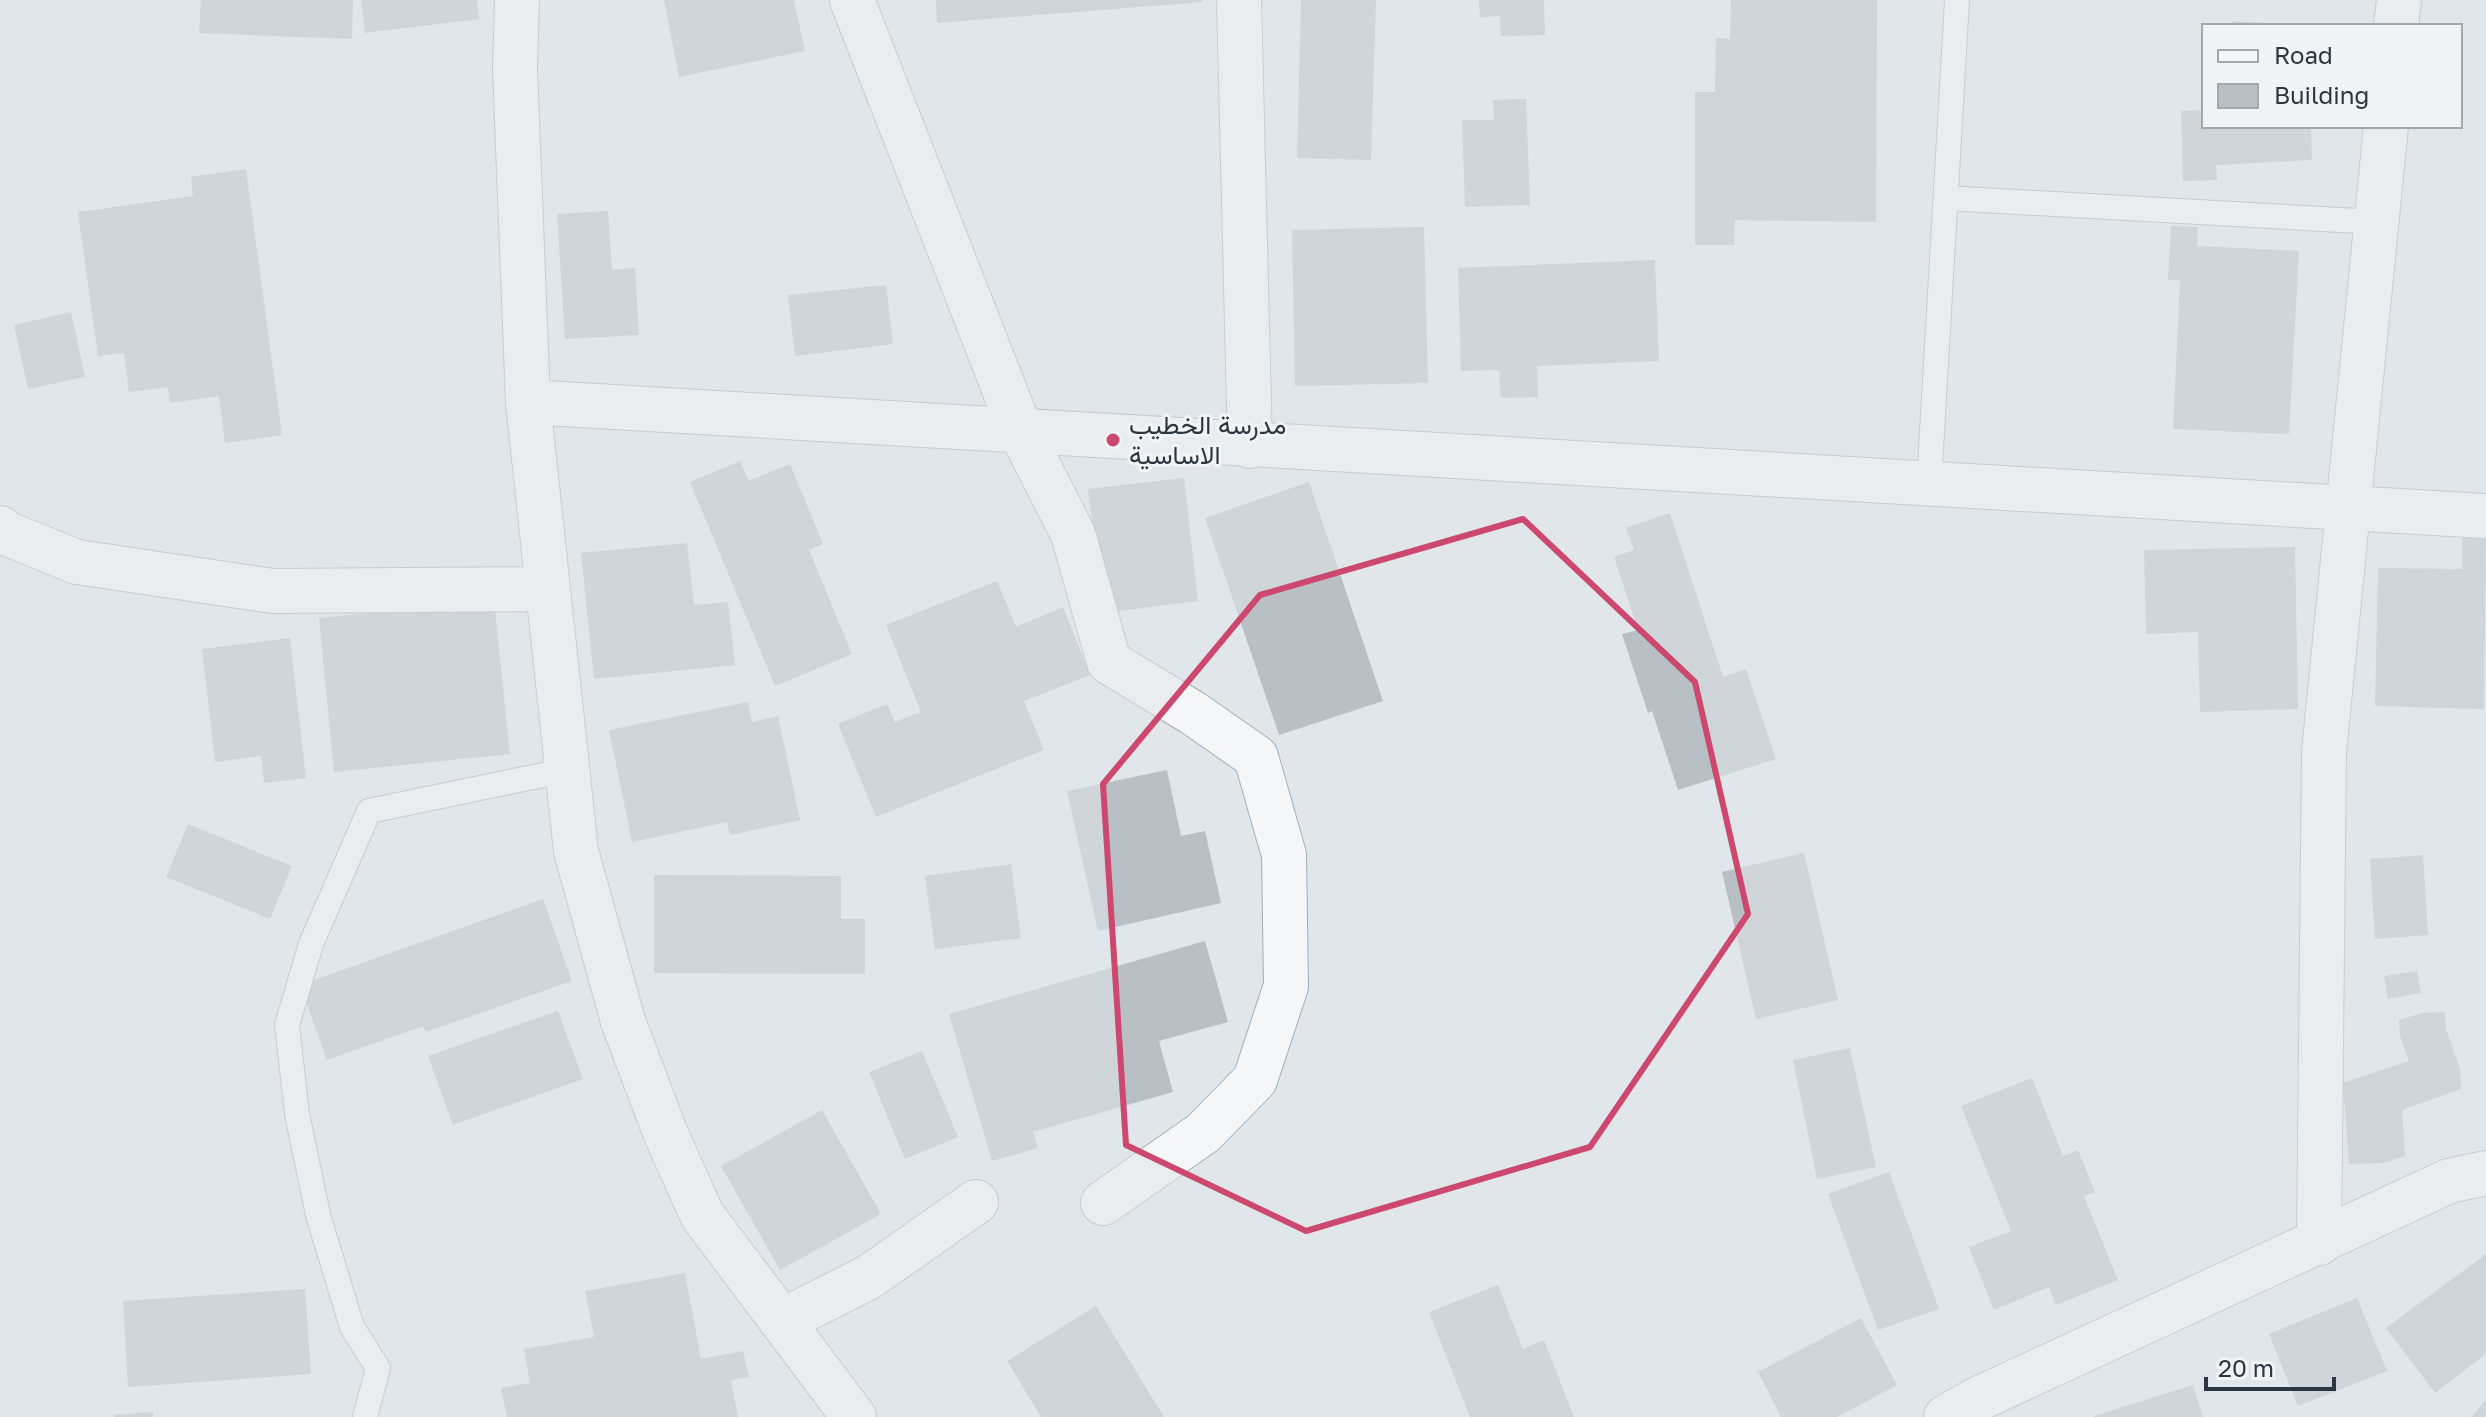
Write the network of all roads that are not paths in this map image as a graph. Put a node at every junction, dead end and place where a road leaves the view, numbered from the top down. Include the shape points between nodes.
1 (517, 0) edge
2 (852, 0) edge
3 (1239, 0) edge
4 (1957, 0) edge
5 (2399, 0) edge
6 (2396, 24) edge
7 (2386, 128) edge
8 (1946, 198) junction
9 (2376, 222) junction
10 (528, 402) junction
11 (1021, 432) junction
12 (1250, 446) junction
13 (1929, 484) junction
14 (2346, 507) junction
15 (2486, 516) edge
16 (0, 528) edge
17 (548, 589) junction
18 (567, 770) junction
19 (2486, 1173) edge
20 (976, 1202) dead end
21 (1103, 1203) dead end
22 (2319, 1243) junction
23 (782, 1321) junction
24 (365, 1417) edge
25 (854, 1417) edge
26 (1946, 1417) edge

1 - 10 street
2 - 11 street
3 - 12 street
4 - 8 lane
5 - 6 street
7 - 9 street
8 - 9 lane
8 - 13 lane
9 - 14 street
10 - 11 street
10 - 17 street
11 - 12 street
11 - 21 street via 1073,534 1109,662 1256,757 1284,855 1286,986 1255,1080 1203,1133
12 - 13 street
13 - 14 street
14 - 15 street
14 - 22 street via 2324,752
16 - 17 street via 77,562 273,591
17 - 18 street
18 - 23 street via 576,851 623,1021 665,1132 702,1215
18 - 24 lane via 369,811 311,944 287,1025 297,1114 318,1215 352,1327 378,1368
19 - 22 street via 2449,1181
20 - 23 street via 869,1277
22 - 26 street
23 - 25 street

